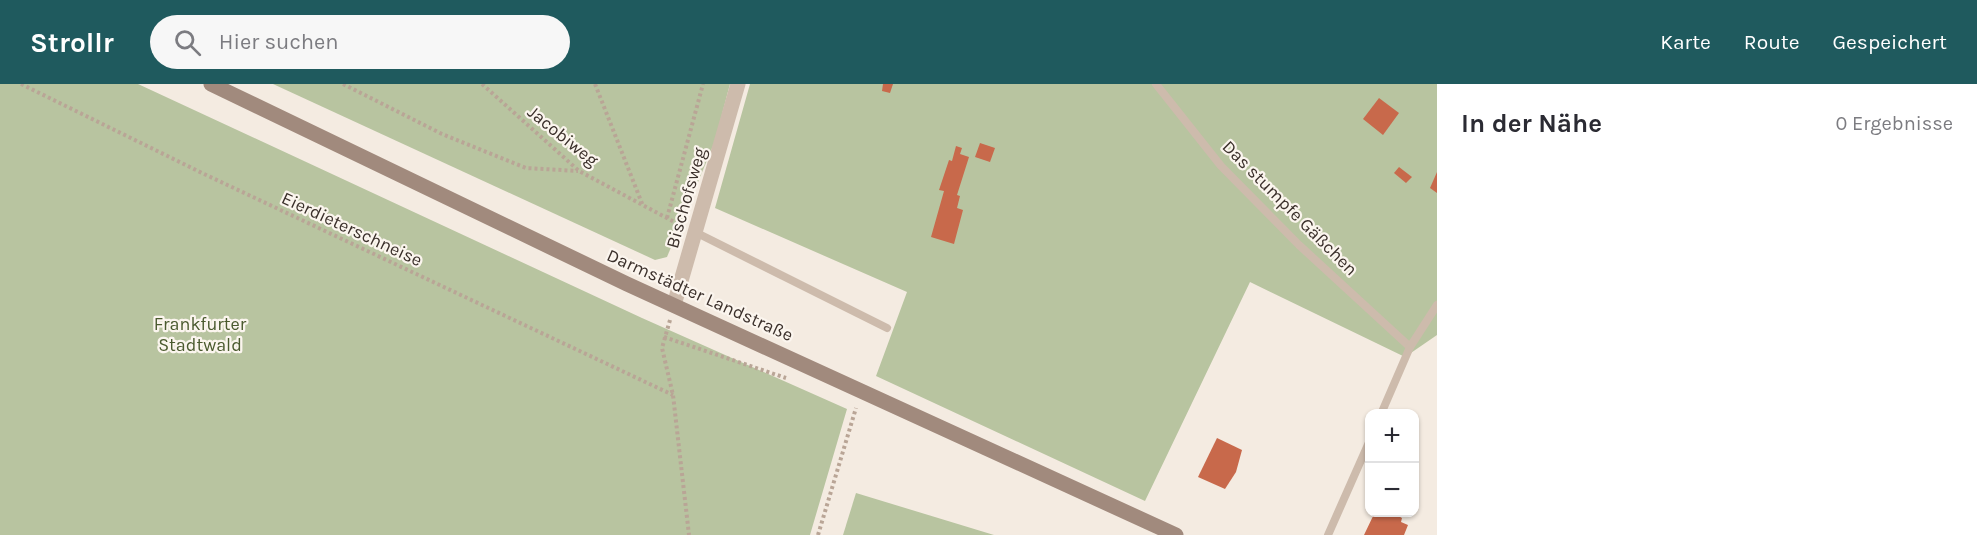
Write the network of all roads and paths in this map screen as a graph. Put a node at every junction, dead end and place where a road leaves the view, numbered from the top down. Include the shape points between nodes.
1 (21, 84) edge
2 (211, 84) edge
3 (343, 84) edge
4 (482, 84) edge
5 (595, 84) edge
6 (703, 84) edge
7 (738, 84) edge
8 (1156, 84) edge
9 (579, 171) junction
10 (643, 206) junction
11 (667, 218) junction
12 (697, 233) junction
13 (674, 305) junction
14 (1437, 305) edge
15 (887, 328) dead end
16 (664, 337) junction
17 (1410, 347) junction
18 (794, 381) dead end
19 (864, 391) junction
20 (673, 395) junction
21 (1383, 409) edge
22 (1365, 451) edge
23 (689, 535) edge
24 (818, 535) edge
25 (1176, 535) edge
26 (1328, 535) edge

1 - 20 path, Eierdieterschneise
2 - 13 main road, Darmstädter Landstraße
3 - 9 path via 442,134 526,168
4 - 9 path, Jacobiweg
5 - 10 path
6 - 11 path
7 - 12 street, Bischofsweg
8 - 17 lane, Das stumpfe Gäßchen via 1221,166 1299,245
9 - 10 path, Jacobiweg
10 - 11 path, Jacobiweg
11 - 12 path, Jacobiweg
12 - 13 street, Bischofsweg
12 - 15 lane
13 - 16 path
13 - 19 main road, Darmstädter Landstraße
14 - 17 lane
16 - 18 path
16 - 20 path via 662,348
17 - 21 lane
19 - 24 path
19 - 25 main road, Darmstädter Landstraße
20 - 23 path
22 - 26 lane

